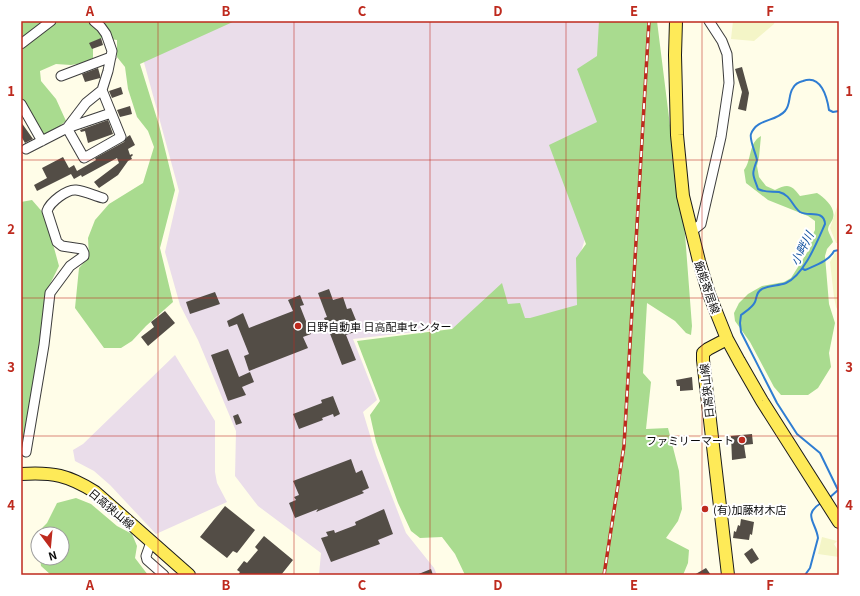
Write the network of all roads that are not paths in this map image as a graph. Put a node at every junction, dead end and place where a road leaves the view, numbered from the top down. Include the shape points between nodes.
1 (52, 21) edge
2 (94, 21) edge
3 (676, 21) edge
4 (709, 21) edge
5 (21, 44) edge
6 (111, 57) junction
7 (61, 76) dead end
8 (102, 90) junction
9 (21, 104) edge
10 (83, 107) junction
11 (111, 113) junction
12 (89, 121) junction
13 (67, 128) junction
14 (42, 141) junction
15 (26, 149) dead end
16 (103, 198) dead end
17 (691, 229) junction
18 (727, 339) junction
19 (26, 452) dead end
20 (21, 474) edge
21 (839, 522) edge
22 (152, 542) junction
23 (164, 575) edge
24 (189, 575) edge
25 (728, 575) edge

1 - 5 street
2 - 6 street via 106,34 112,51
3 - 17 main road, 飯能寄居線 via 677,135 683,196
4 - 17 street via 727,54 729,83 721,137 701,224
6 - 7 street
6 - 8 street
8 - 10 street
8 - 11 street
9 - 14 street
10 - 12 street
10 - 13 street
11 - 12 street
11 - 13 street via 121,137 84,158
12 - 13 street
13 - 14 street
14 - 15 street
16 - 19 street via 75,190 61,195 48,207 57,242 62,246 82,250 84,256 70,266 50,293
17 - 18 main road, 飯能寄居線 via 709,294
18 - 21 main road, 飯能寄居線 via 762,401
18 - 25 main road, 日高狭山線 via 708,349 703,360
20 - 22 main road, 日高狭山線 via 63,476 80,483 95,492
22 - 23 street via 146,556 147,560
22 - 24 main road, 日高狭山線

